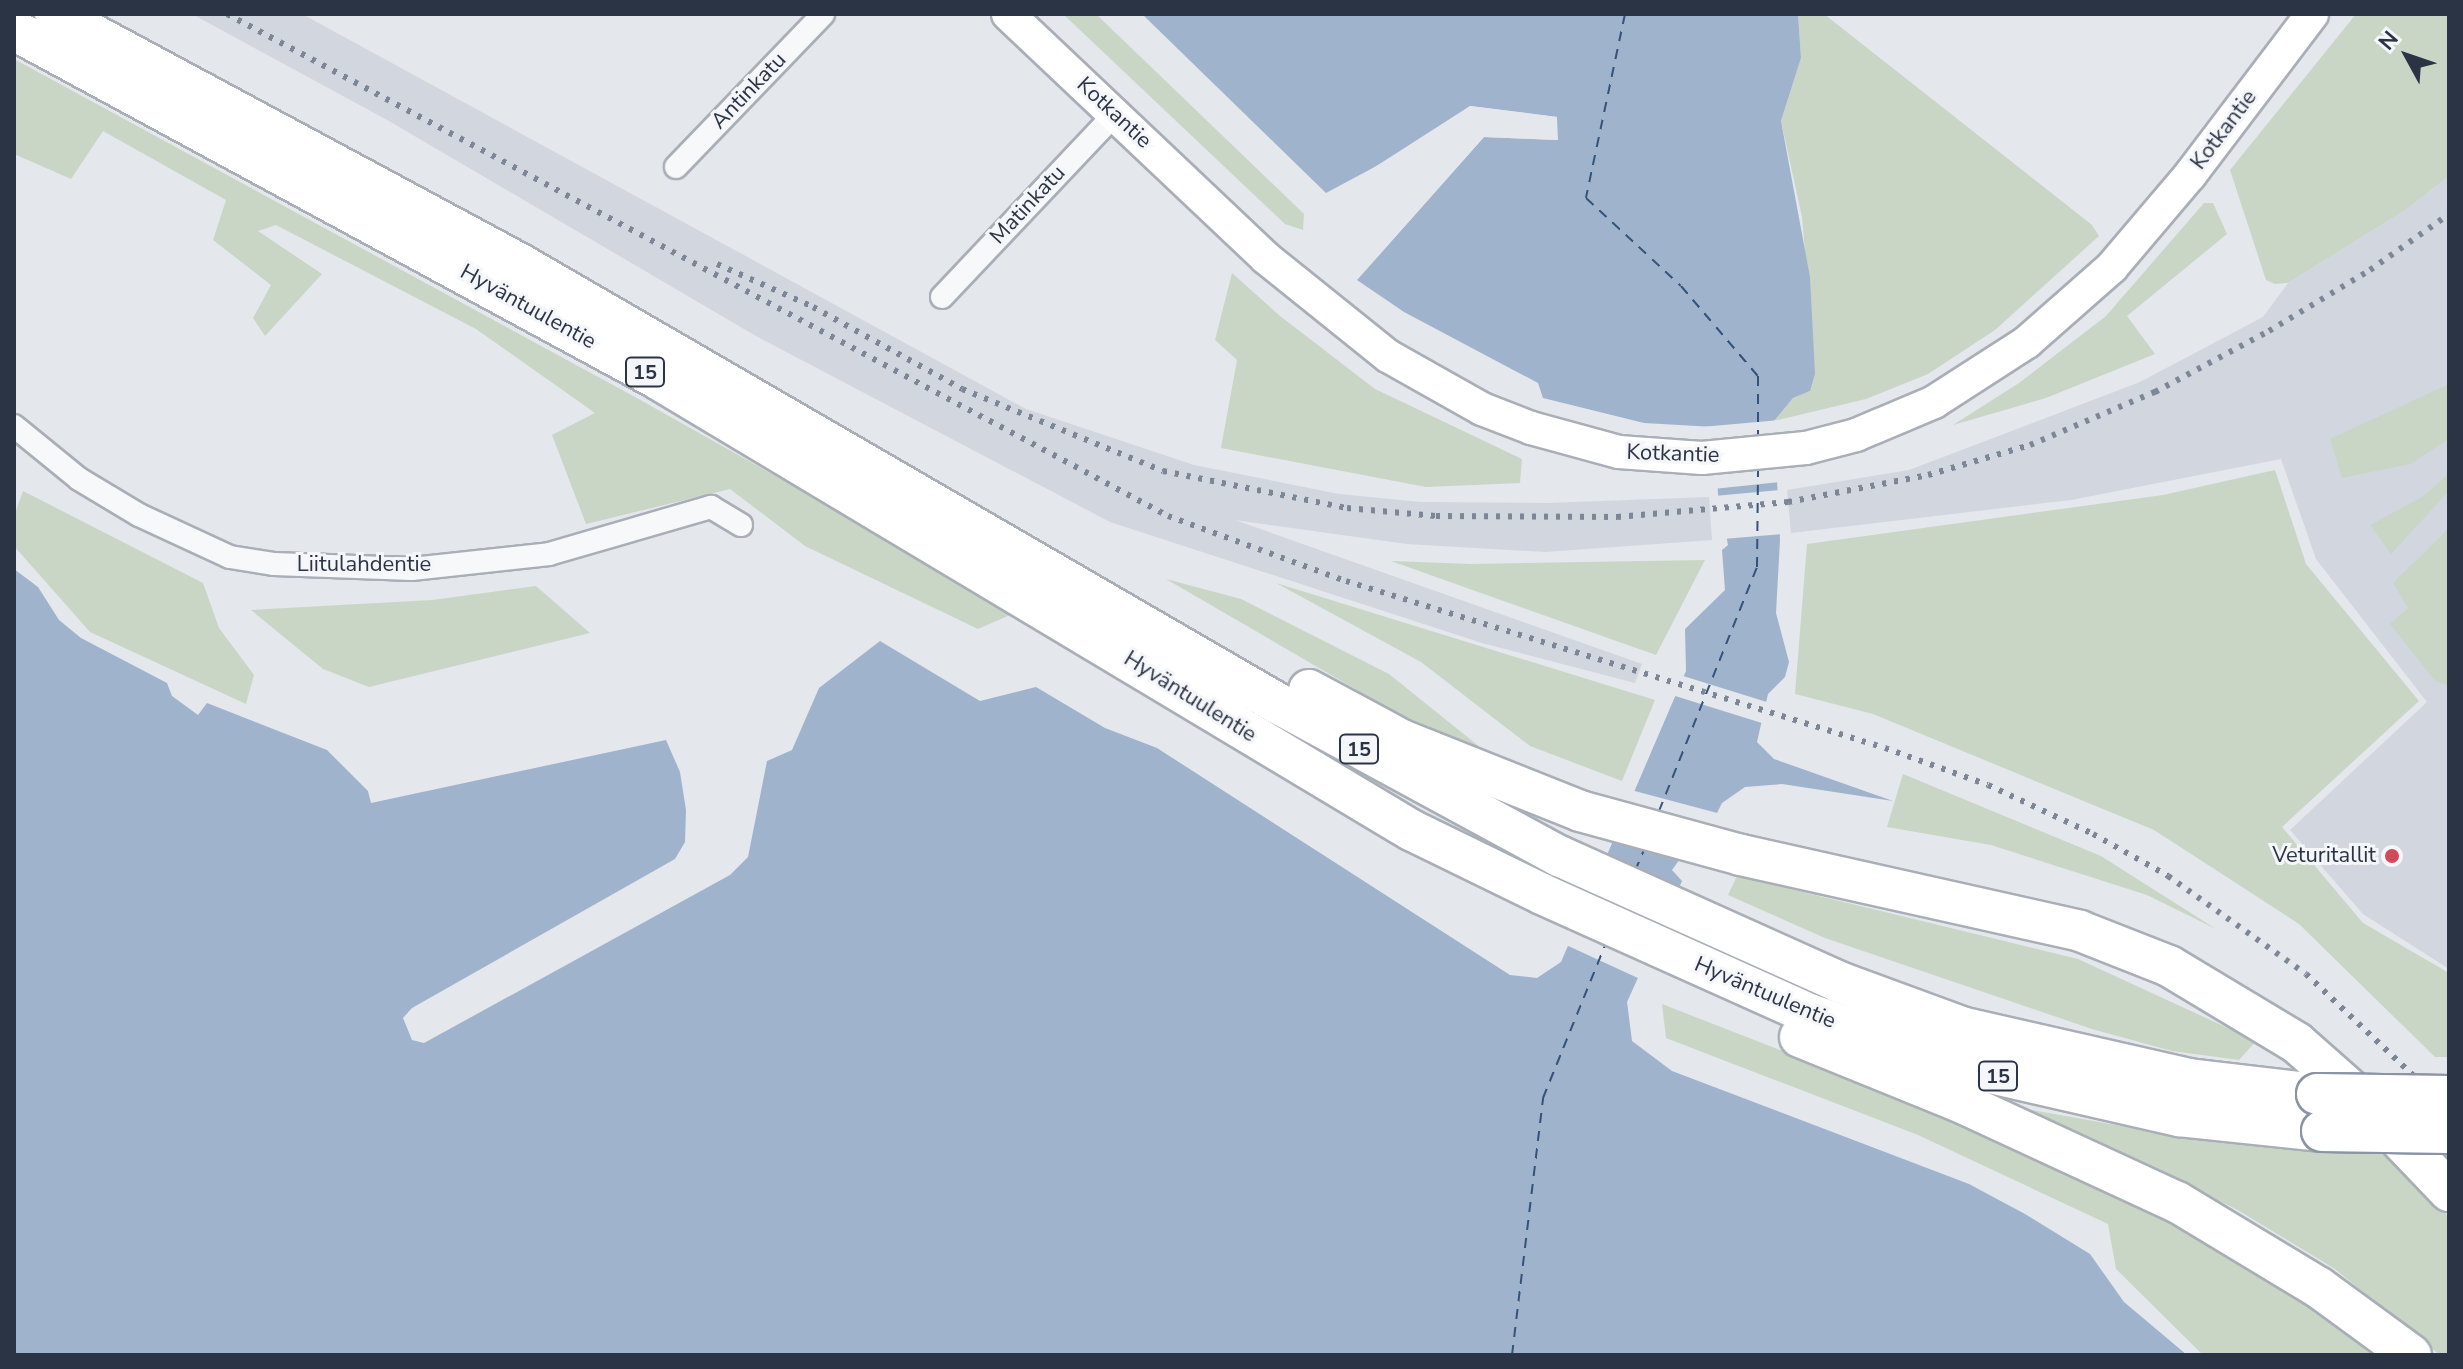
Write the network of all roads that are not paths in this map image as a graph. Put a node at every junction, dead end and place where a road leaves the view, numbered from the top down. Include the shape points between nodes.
1 (55, 14) edge
2 (823, 14) edge
3 (1008, 14) edge
4 (2312, 14) edge
5 (14, 30) edge
6 (1115, 114) junction
7 (676, 167) dead end
8 (942, 297) dead end
9 (14, 426) edge
10 (741, 525) dead end
11 (1163, 637) junction
12 (1690, 962) junction
13 (2449, 1096) edge
14 (2320, 1112) junction
15 (2449, 1133) edge
16 (2449, 1191) edge
17 (2411, 1355) edge

1 - 11 highway, Hyväntuulentie / 15 via 520,264
2 - 7 street, Antinkatu
3 - 6 street, Kotkantie
4 - 6 street, Kotkantie via 2190,175 2069,309 1981,375 1934,402 1856,435 1806,448 1702,458 1631,454 1574,442 1482,409 1438,385 1330,314
5 - 12 highway, Hyväntuulentie / 15 via 658,379 1411,830
6 - 8 street, Matinkatu
9 - 10 street, Liitulahdentie via 79,479 139,515 230,557 274,564 412,569 549,554 711,507
11 - 14 highway, Hyväntuulentie / 15 via 1559,856 1839,982 1965,1028
11 - 16 highway via 1290,680 1402,740 1580,811 1741,855 2080,931 2169,966 2297,1043 2365,1103
12 - 14 highway, Hyväntuulentie / 15 via 1809,1014 1960,1066 2179,1116
12 - 17 highway via 1801,1038 1958,1101 2177,1202 2318,1287
13 - 14 highway, Hyväntuulentie / 15, bridge
14 - 15 highway, Hyväntuulentie / 15, bridge

